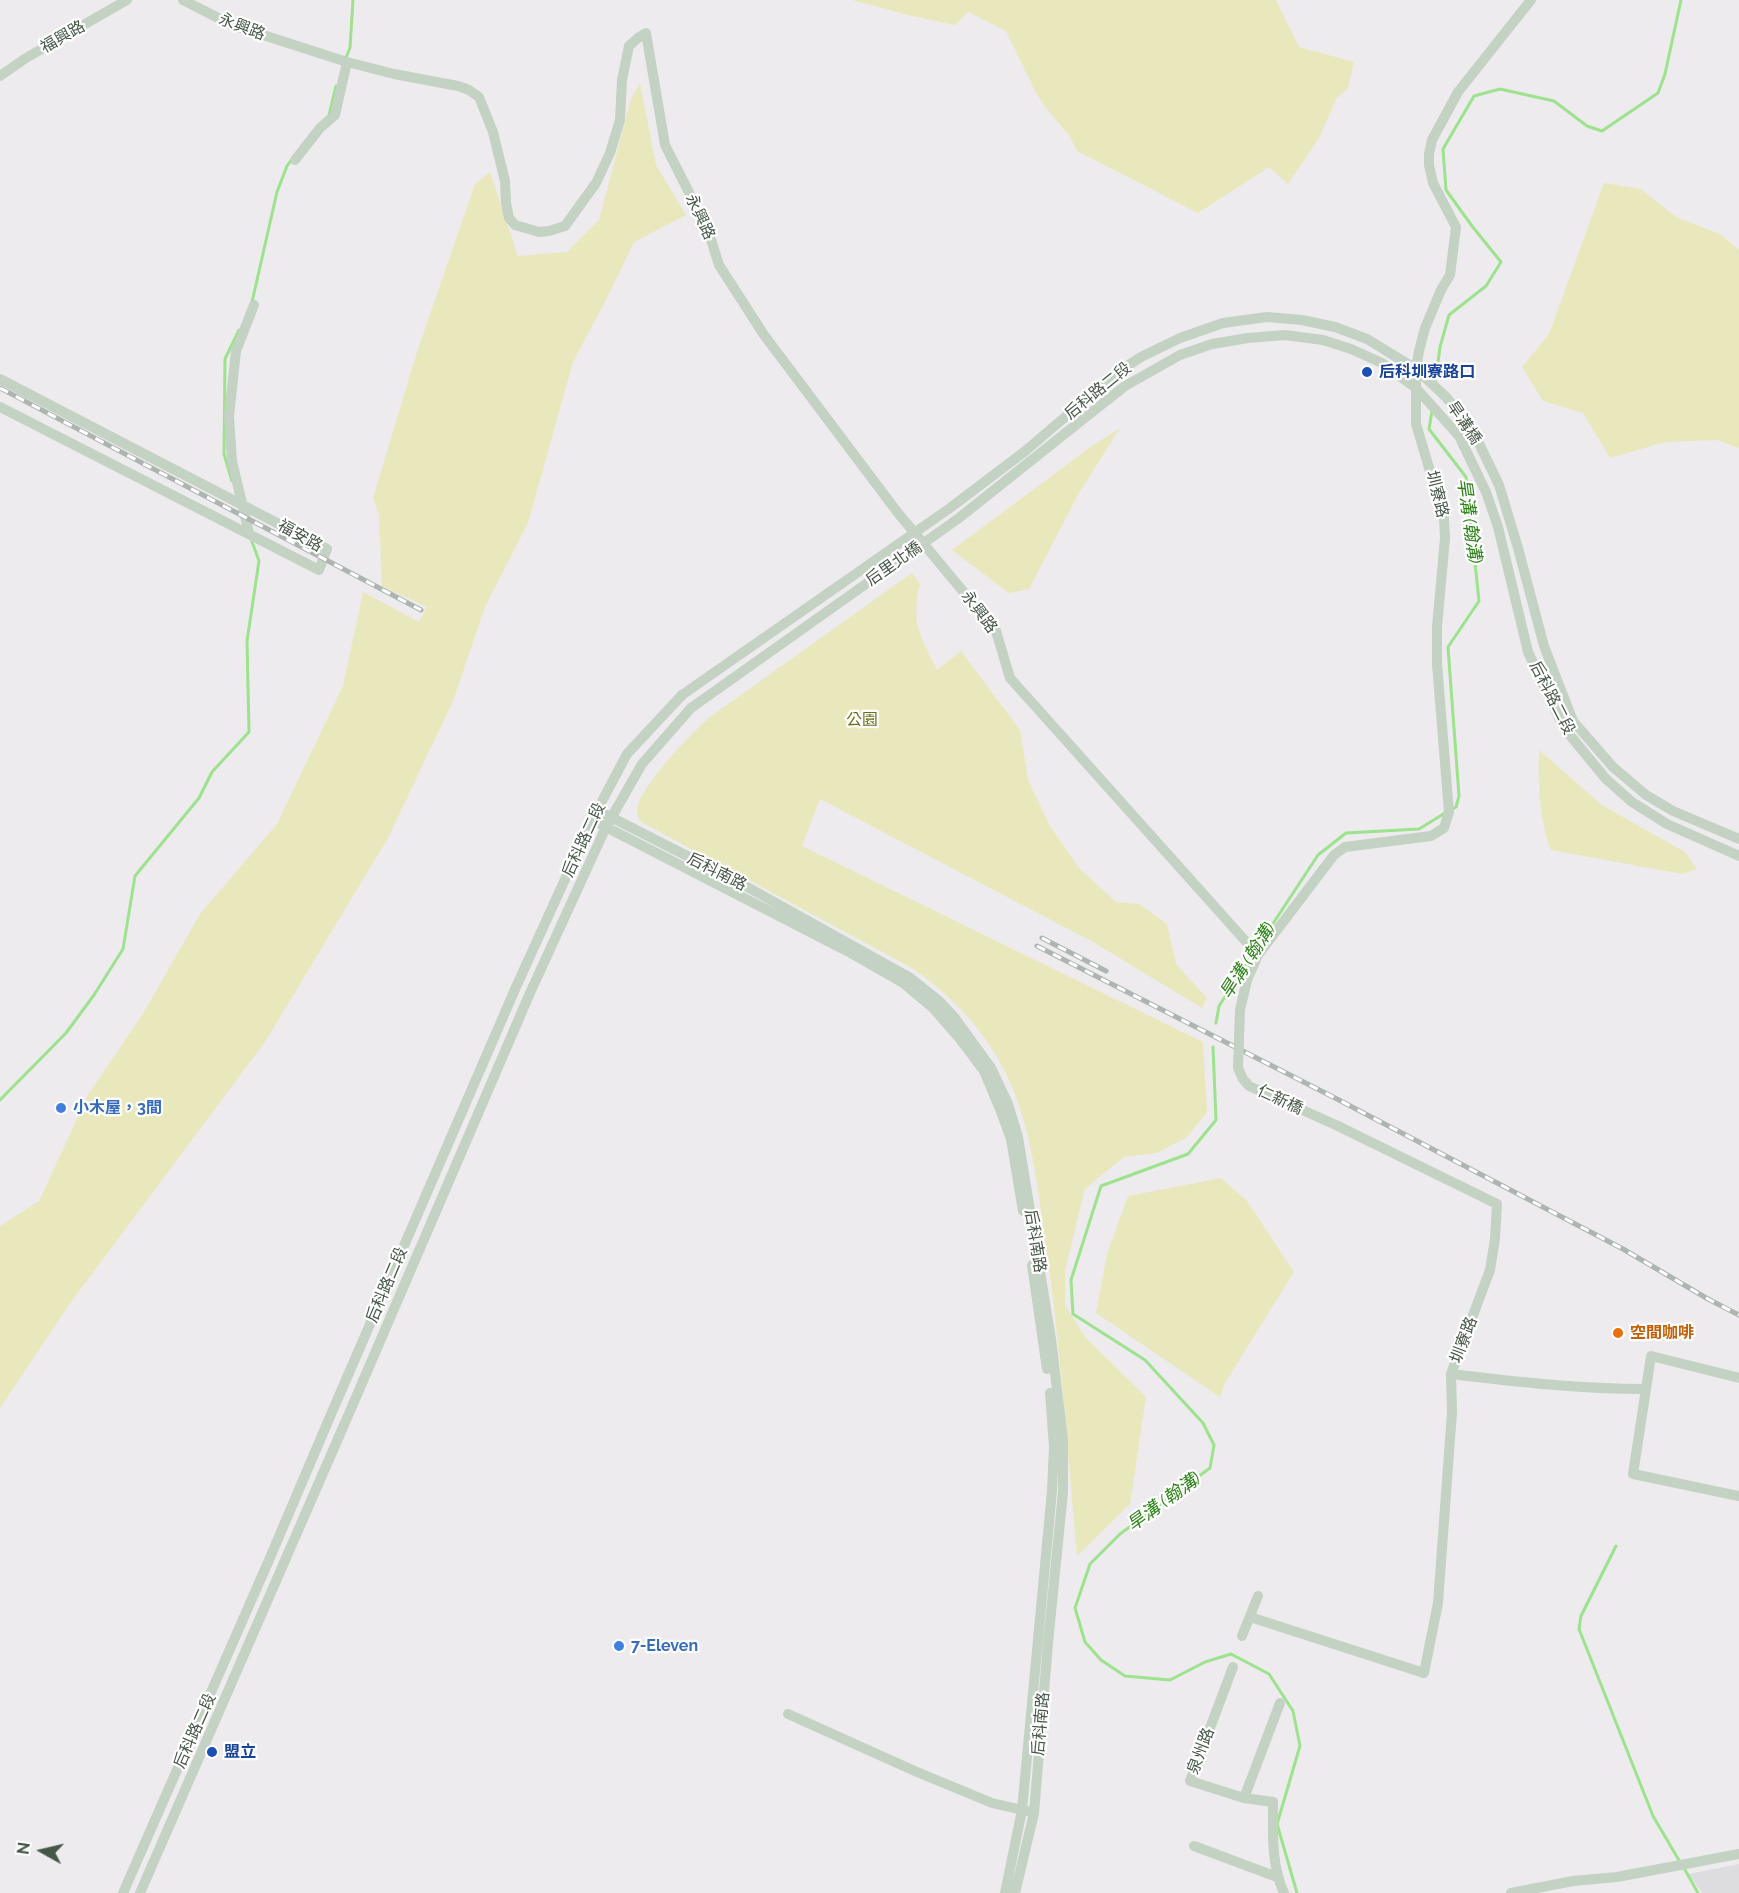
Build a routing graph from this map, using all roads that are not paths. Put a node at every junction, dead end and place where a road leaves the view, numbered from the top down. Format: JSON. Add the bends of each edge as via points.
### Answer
{"nodes":[{"id":1,"x":127,"y":0,"type":"edge"},
{"id":2,"x":183,"y":0,"type":"edge"},
{"id":3,"x":1531,"y":0,"type":"edge"},
{"id":4,"x":347,"y":62,"type":"junction"},
{"id":5,"x":0,"y":76,"type":"edge"},
{"id":6,"x":295,"y":160,"type":"dead end"},
{"id":7,"x":254,"y":305,"type":"dead end"},
{"id":8,"x":1416,"y":369,"type":"junction"},
{"id":9,"x":0,"y":379,"type":"edge"},
{"id":10,"x":1416,"y":388,"type":"junction"},
{"id":11,"x":0,"y":407,"type":"edge"},
{"id":12,"x":1092,"y":412,"type":"joint"},
{"id":13,"x":1024,"y":452,"type":"joint"},
{"id":14,"x":1499,"y":485,"type":"joint"},
{"id":15,"x":1486,"y":492,"type":"joint"},
{"id":16,"x":244,"y":506,"type":"junction"},
{"id":17,"x":249,"y":533,"type":"junction"},
{"id":18,"x":682,"y":695,"type":"joint"},
{"id":19,"x":691,"y":708,"type":"joint"},
{"id":20,"x":594,"y":815,"type":"junction"},
{"id":21,"x":608,"y":822,"type":"junction"},
{"id":22,"x":1739,"y":839,"type":"edge"},
{"id":23,"x":1739,"y":856,"type":"edge"},
{"id":24,"x":737,"y":888,"type":"junction"},
{"id":25,"x":1258,"y":955,"type":"junction"},
{"id":26,"x":1338,"y":1126,"type":"joint"},
{"id":27,"x":454,"y":1131,"type":"junction"},
{"id":28,"x":469,"y":1135,"type":"junction"},
{"id":29,"x":1451,"y":1374,"type":"junction"},
{"id":30,"x":1739,"y":1378,"type":"edge"},
{"id":31,"x":1646,"y":1389,"type":"junction"},
{"id":32,"x":329,"y":1419,"type":"junction"},
{"id":33,"x":344,"y":1425,"type":"junction"},
{"id":34,"x":1739,"y":1496,"type":"edge"},
{"id":35,"x":1258,"y":1596,"type":"dead end"},
{"id":36,"x":1250,"y":1617,"type":"junction"},
{"id":37,"x":1242,"y":1636,"type":"dead end"},
{"id":38,"x":1233,"y":1667,"type":"dead end"},
{"id":39,"x":1280,"y":1703,"type":"dead end"},
{"id":40,"x":788,"y":1714,"type":"dead end"},
{"id":41,"x":170,"y":1788,"type":"junction"},
{"id":42,"x":183,"y":1794,"type":"junction"},
{"id":43,"x":1244,"y":1798,"type":"junction"},
{"id":44,"x":1022,"y":1810,"type":"junction"},
{"id":45,"x":1034,"y":1813,"type":"junction"},
{"id":46,"x":1194,"y":1846,"type":"dead end"},
{"id":47,"x":1739,"y":1854,"type":"edge"},
{"id":48,"x":1277,"y":1877,"type":"junction"},
{"id":49,"x":123,"y":1893,"type":"edge"},
{"id":50,"x":140,"y":1893,"type":"edge"},
{"id":51,"x":1005,"y":1893,"type":"edge"},
{"id":52,"x":1015,"y":1893,"type":"edge"},
{"id":53,"x":1284,"y":1893,"type":"edge"},
{"id":54,"x":1511,"y":1893,"type":"edge"}],
"edges":[{"from":1,"to":5,"type":"street","name":"福興路"},
{"from":2,"to":4,"type":"street","name":"永興路","via":[[232,25]]},
{"from":3,"to":8,"type":"street","name":"圳寮路","via":[[1458,92],[1432,140],[1429,165],[1433,183],[1456,228],[1450,275],[1425,328]]},
{"from":4,"to":6,"type":"street","via":[[335,115]]},
{"from":4,"to":25,"type":"street","name":"永興路","via":[[458,86],[478,97],[499,154],[509,218],[526,230],[549,231],[565,226],[596,183],[620,120],[629,46],[646,33],[664,146],[708,230],[719,265],[764,334],[897,513],[996,630],[1010,678]]},
{"from":7,"to":16,"type":"street","via":[[236,351],[229,416],[232,461]]},
{"from":8,"to":10,"type":"street","name":"圳寮路"},
{"from":8,"to":13,"type":"street","name":"后科路二段","via":[[1367,339],[1335,327],[1267,317],[1223,323],[1141,357]]},
{"from":8,"to":14,"type":"street","name":"旱溝橋","via":[[1472,429]]},
{"from":9,"to":16,"type":"street","name":"福安路"},
{"from":10,"to":12,"type":"street","name":"后科路二段","via":[[1382,363],[1351,349],[1285,335],[1212,344],[1180,355],[1125,386]]},
{"from":10,"to":15,"type":"street","name":"旱溝橋","via":[[1459,436]]},
{"from":10,"to":25,"type":"street","name":"圳寮路","via":[[1416,424],[1444,518],[1437,664],[1449,812],[1444,828],[1431,836],[1345,847],[1334,855]]},
{"from":11,"to":17,"type":"street","name":"福安路"},
{"from":12,"to":19,"type":"street","name":"后里北橋","bridge":true,"via":[[959,518]]},
{"from":13,"to":18,"type":"street","name":"后里北橋","bridge":true},
{"from":14,"to":22,"type":"street","name":"后科路二段","via":[[1544,646],[1573,721],[1613,767],[1646,795]]},
{"from":15,"to":23,"type":"street","name":"后科路二段","via":[[1528,652],[1564,728],[1606,779],[1632,802],[1667,824]]},
{"from":16,"to":17,"type":"street"},
{"from":16,"to":17,"type":"street","name":"福安路","via":[[327,549],[319,570]]},
{"from":18,"to":20,"type":"street","name":"后科路二段","via":[[627,754]]},
{"from":19,"to":21,"type":"street","name":"后科路二段","via":[[642,764]]},
{"from":20,"to":21,"type":"street","name":"后科南路"},
{"from":20,"to":27,"type":"street","name":"后科路二段"},
{"from":21,"to":24,"type":"street","name":"后科南路"},
{"from":21,"to":28,"type":"street","name":"后科路二段"},
{"from":24,"to":44,"type":"street","name":"后科南路","via":[[903,983],[933,1008],[984,1071],[1011,1139],[1051,1395],[1054,1447]]},
{"from":24,"to":45,"type":"street","name":"后科南路","via":[[909,977],[954,1017],[991,1068],[1008,1104],[1018,1137],[1035,1237],[1063,1440],[1064,1492]]},
{"from":25,"to":26,"type":"street","name":"仁新橋","bridge":true,"via":[[1240,1010],[1238,1068],[1243,1079],[1249,1086]]},
{"from":26,"to":29,"type":"street","name":"圳寮路","via":[[1497,1204],[1490,1270]]},
{"from":27,"to":28,"type":"street"},
{"from":27,"to":32,"type":"street","name":"后科路二段"},
{"from":28,"to":33,"type":"street","name":"后科路二段"},
{"from":29,"to":31,"type":"street","name":"圳寮路"},
{"from":29,"to":36,"type":"street","via":[[1452,1412],[1438,1604],[1424,1672]]},
{"from":30,"to":31,"type":"street","via":[[1651,1356]]},
{"from":31,"to":34,"type":"street","via":[[1633,1474]]},
{"from":32,"to":33,"type":"street"},
{"from":32,"to":41,"type":"street","name":"后科路二段"},
{"from":33,"to":42,"type":"street","name":"后科路二段"},
{"from":35,"to":36,"type":"street"},
{"from":36,"to":37,"type":"street"},
{"from":38,"to":43,"type":"street","name":"泉州路","via":[[1190,1781]]},
{"from":39,"to":43,"type":"street"},
{"from":40,"to":44,"type":"street","via":[[992,1803]]},
{"from":41,"to":42,"type":"street"},
{"from":41,"to":49,"type":"street","name":"后科路二段"},
{"from":42,"to":50,"type":"street","name":"后科路二段"},
{"from":43,"to":48,"type":"street","name":"泉州路","via":[[1273,1802]]},
{"from":44,"to":45,"type":"street"},
{"from":44,"to":51,"type":"street","name":"后科南路"},
{"from":45,"to":52,"type":"street","name":"后科南路"},
{"from":46,"to":48,"type":"street"},
{"from":47,"to":54,"type":"street"},
{"from":48,"to":53,"type":"street","name":"泉州路"}]}
